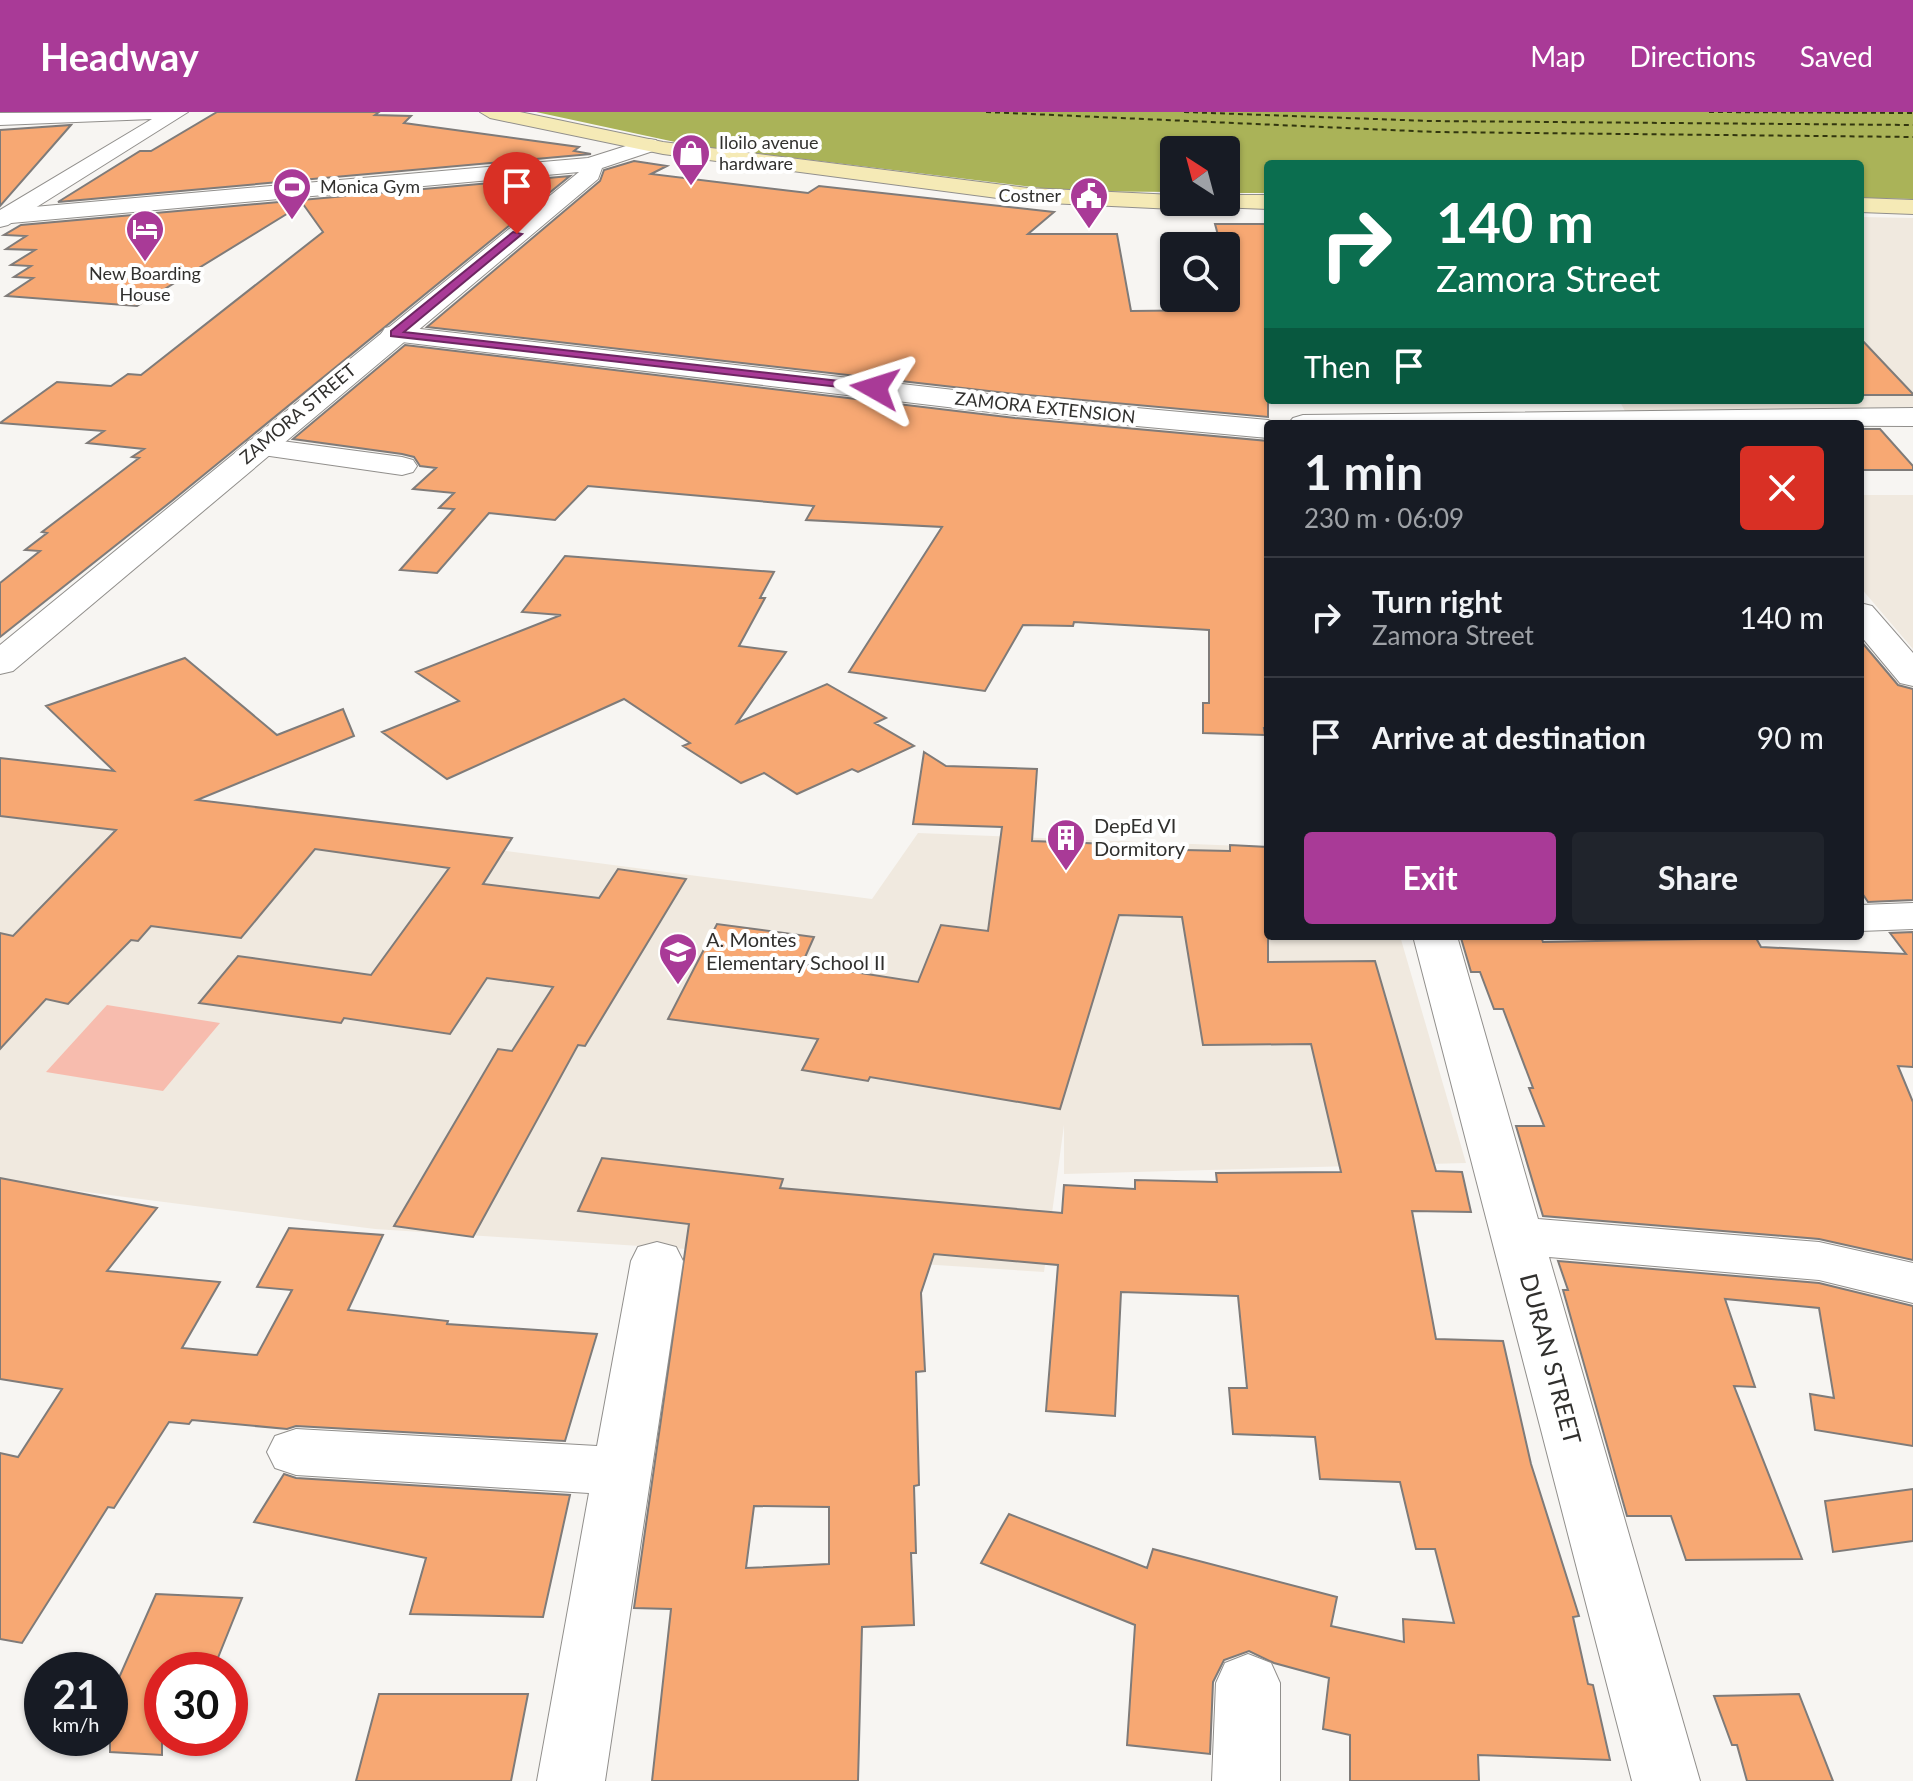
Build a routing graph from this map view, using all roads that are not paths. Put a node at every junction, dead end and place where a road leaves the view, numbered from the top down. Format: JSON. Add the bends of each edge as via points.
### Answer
{"nodes":[{"id":1,"x":178,"y":112,"type":"edge"},
{"id":2,"x":490,"y":112,"type":"edge"},
{"id":3,"x":0,"y":119,"type":"edge"},
{"id":4,"x":648,"y":145,"type":"junction"},
{"id":5,"x":591,"y":164,"type":"junction"},
{"id":6,"x":1160,"y":201,"type":"edge"},
{"id":7,"x":1240,"y":202,"type":"edge"},
{"id":8,"x":1264,"y":202,"type":"edge"},
{"id":9,"x":1864,"y":205,"type":"edge"},
{"id":10,"x":1913,"y":207,"type":"edge"},
{"id":11,"x":2,"y":218,"type":"edge"},
{"id":12,"x":394,"y":334,"type":"junction"},
{"id":13,"x":1913,"y":417,"type":"edge"},
{"id":14,"x":1652,"y":420,"type":"edge"},
{"id":15,"x":1264,"y":429,"type":"edge"},
{"id":16,"x":259,"y":447,"type":"junction"},
{"id":17,"x":402,"y":466,"type":"dead end"},
{"id":18,"x":1864,"y":618,"type":"edge"},
{"id":19,"x":0,"y":663,"type":"edge"},
{"id":20,"x":1913,"y":675,"type":"edge"},
{"id":21,"x":1436,"y":940,"type":"edge"},
{"id":22,"x":1517,"y":1236,"type":"junction"},
{"id":23,"x":657,"y":1261,"type":"dead end"},
{"id":24,"x":1913,"y":1283,"type":"edge"},
{"id":25,"x":296,"y":1452,"type":"dead end"},
{"id":26,"x":621,"y":1471,"type":"junction"},
{"id":27,"x":1248,"y":1683,"type":"dead end"},
{"id":28,"x":571,"y":1781,"type":"edge"},
{"id":29,"x":1246,"y":1781,"type":"edge"},
{"id":30,"x":1666,"y":1781,"type":"edge"}],
"edges":[{"from":1,"to":3,"type":"street"},
{"from":1,"to":11,"type":"street"},
{"from":2,"to":4,"type":"main road"},
{"from":4,"to":5,"type":"street"},
{"from":4,"to":6,"type":"main road","via":[[1028,195]]},
{"from":5,"to":11,"type":"street","via":[[278,200]]},
{"from":5,"to":12,"type":"street","name":"ZAMORA STREET","via":[[590,174]]},
{"from":7,"to":8,"type":"main road"},
{"from":9,"to":10,"type":"main road"},
{"from":12,"to":15,"type":"street","name":"ZAMORA EXTENSION","via":[[1015,406]]},
{"from":12,"to":16,"type":"street","name":"ZAMORA STREET"},
{"from":13,"to":14,"type":"street"},
{"from":16,"to":17,"type":"street"},
{"from":16,"to":19,"type":"street","name":"ZAMORA STREET"},
{"from":18,"to":20,"type":"street"},
{"from":21,"to":22,"type":"street","name":"DURAN STREET"},
{"from":22,"to":24,"type":"street","via":[[1819,1261]]},
{"from":22,"to":30,"type":"street","name":"DURAN STREET"},
{"from":23,"to":26,"type":"street"},
{"from":25,"to":26,"type":"street"},
{"from":26,"to":28,"type":"street"},
{"from":27,"to":29,"type":"street"}]}
